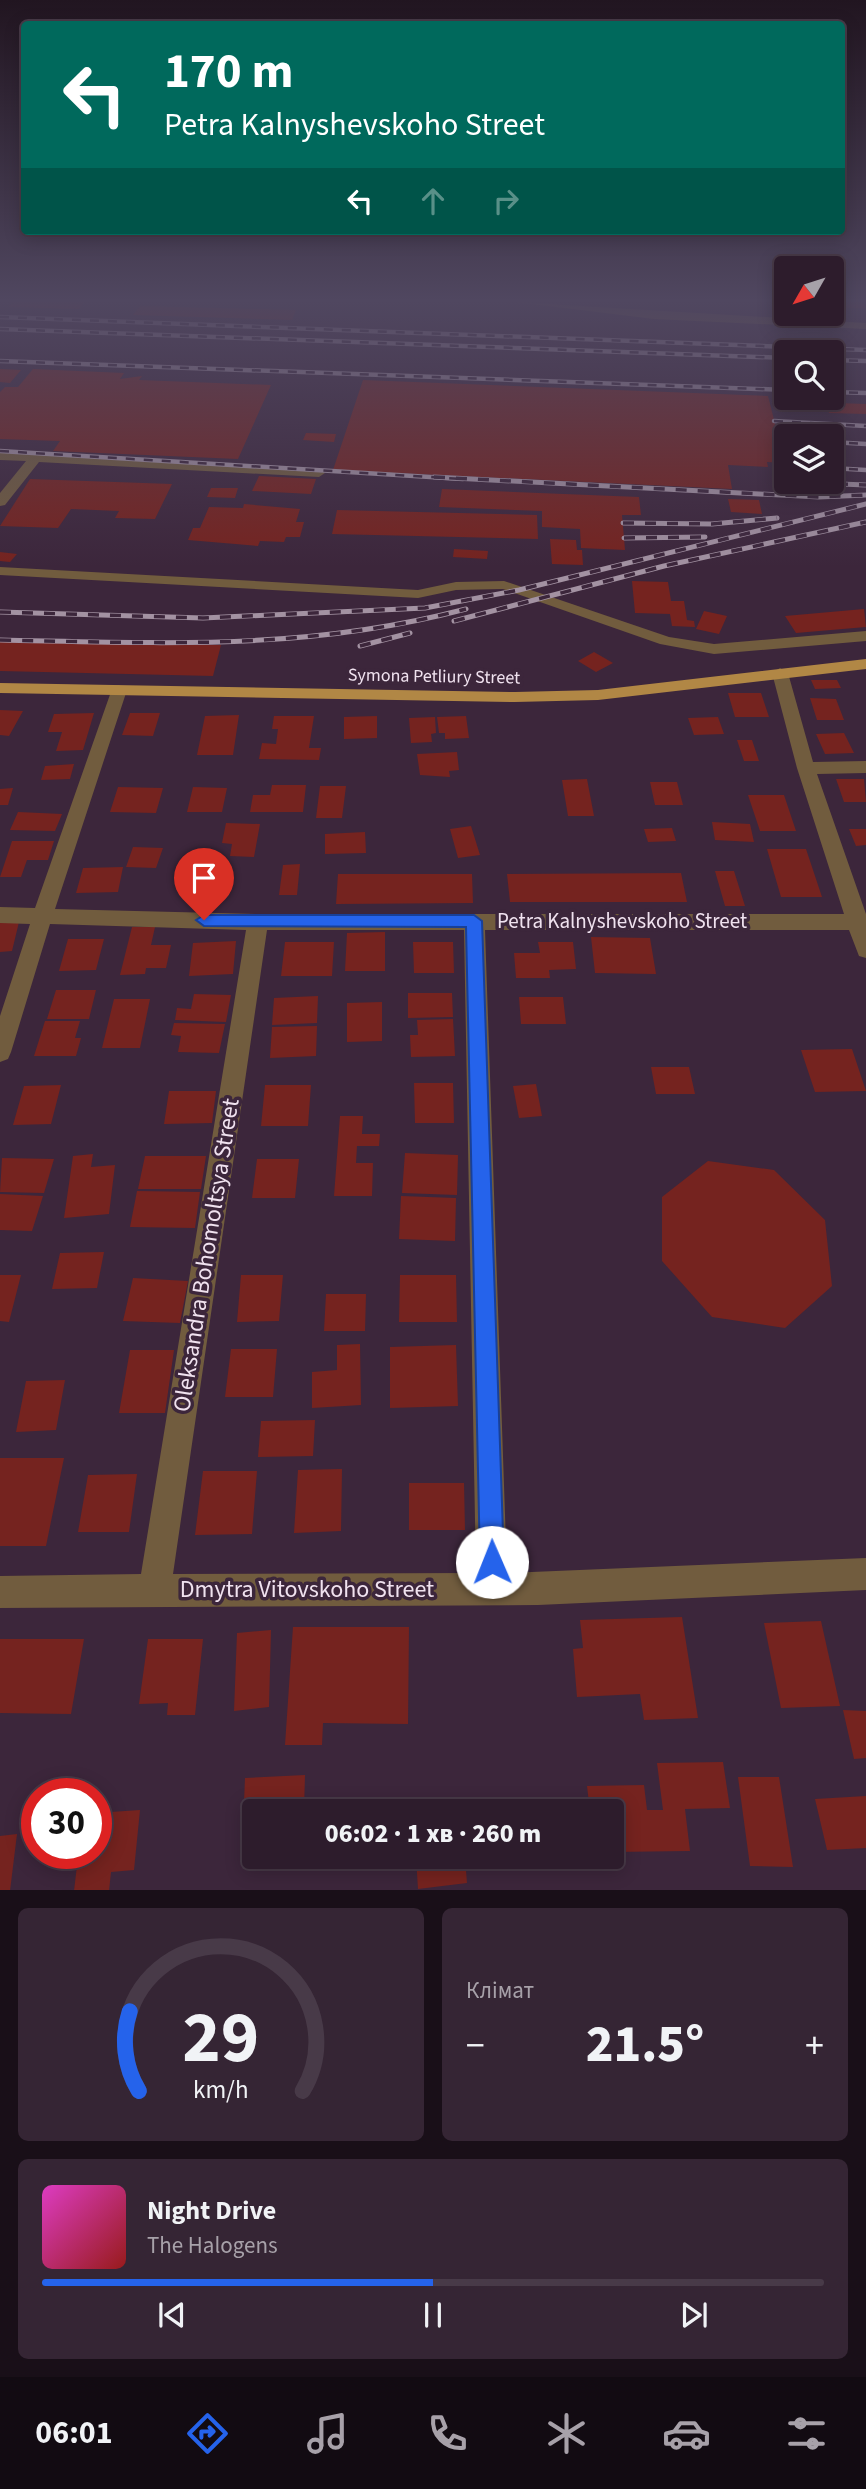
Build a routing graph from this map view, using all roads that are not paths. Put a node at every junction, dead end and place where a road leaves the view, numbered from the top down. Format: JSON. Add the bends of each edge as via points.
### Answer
{"nodes":[{"id":1,"x":0,"y":456,"type":"edge"},
{"id":2,"x":35,"y":458,"type":"junction"},
{"id":3,"x":319,"y":473,"type":"dead end"},
{"id":4,"x":0,"y":502,"type":"edge"},
{"id":5,"x":0,"y":571,"type":"edge"},
{"id":6,"x":866,"y":636,"type":"edge"},
{"id":7,"x":866,"y":664,"type":"edge"},
{"id":8,"x":780,"y":673,"type":"junction"},
{"id":9,"x":0,"y":688,"type":"edge"},
{"id":10,"x":119,"y":690,"type":"junction"},
{"id":11,"x":866,"y":767,"type":"edge"},
{"id":12,"x":806,"y":768,"type":"junction"},
{"id":13,"x":0,"y":915,"type":"edge"},
{"id":14,"x":42,"y":917,"type":"junction"},
{"id":15,"x":474,"y":921,"type":"junction"},
{"id":16,"x":258,"y":922,"type":"junction"},
{"id":17,"x":861,"y":922,"type":"edge"},
{"id":18,"x":866,"y":950,"type":"edge"},
{"id":19,"x":0,"y":1052,"type":"edge"},
{"id":20,"x":866,"y":1574,"type":"edge"},
{"id":21,"x":155,"y":1589,"type":"junction"},
{"id":22,"x":492,"y":1589,"type":"junction"},
{"id":23,"x":0,"y":1592,"type":"edge"}],
"edges":[{"from":1,"to":2,"type":"street"},
{"from":2,"to":3,"type":"street"},
{"from":2,"to":4,"type":"street"},
{"from":5,"to":6,"type":"street","via":[[418,594],[456,586],[505,585],[666,640],[714,649]]},
{"from":7,"to":8,"type":"main road","name":"Symona Petliury Street"},
{"from":8,"to":10,"type":"main road","name":"Symona Petliury Street","via":[[584,695]]},
{"from":8,"to":12,"type":"street"},
{"from":9,"to":10,"type":"main road","name":"Symona Petliury Street"},
{"from":10,"to":14,"type":"street"},
{"from":11,"to":12,"type":"street"},
{"from":12,"to":17,"type":"street"},
{"from":13,"to":14,"type":"street","name":"Petra Kalnyshevskoho Street"},
{"from":14,"to":16,"type":"street","name":"Petra Kalnyshevskoho Street"},
{"from":14,"to":19,"type":"street"},
{"from":15,"to":16,"type":"street","name":"Petra Kalnyshevskoho Street"},
{"from":15,"to":17,"type":"street","name":"Petra Kalnyshevskoho Street"},
{"from":15,"to":22,"type":"street"},
{"from":16,"to":21,"type":"street","name":"Oleksandra Bohomoltsya Street"},
{"from":17,"to":18,"type":"street"},
{"from":20,"to":22,"type":"street","name":"Dmytra Vitovskoho Street"},
{"from":21,"to":22,"type":"street","name":"Dmytra Vitovskoho Street"},
{"from":21,"to":23,"type":"street","name":"Dmytra Vitovskoho Street"}]}
